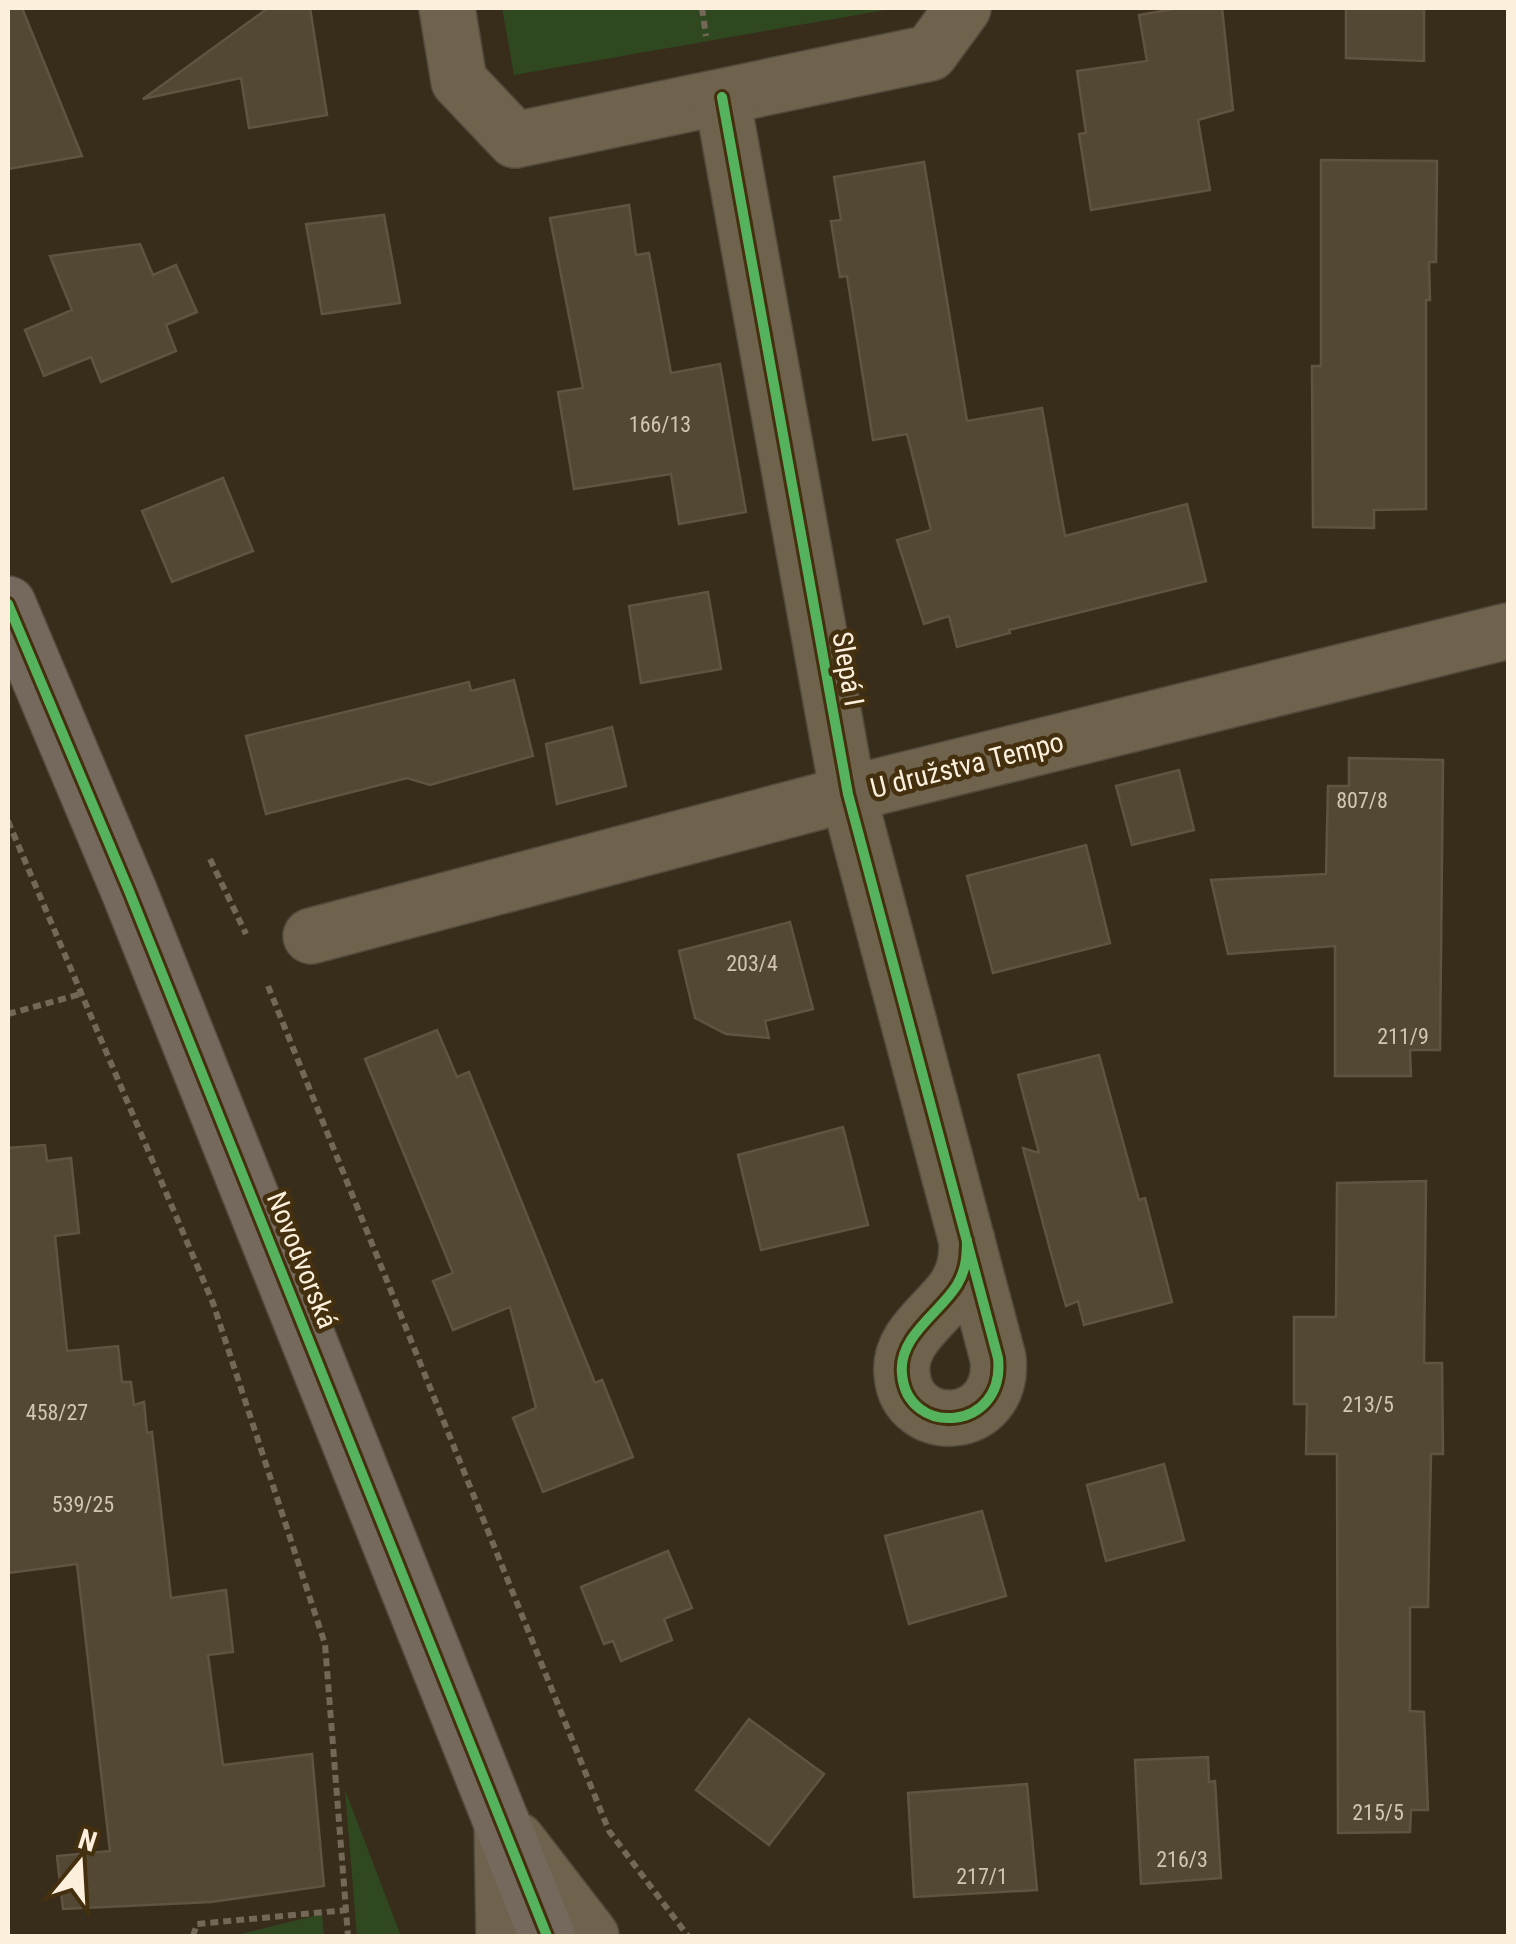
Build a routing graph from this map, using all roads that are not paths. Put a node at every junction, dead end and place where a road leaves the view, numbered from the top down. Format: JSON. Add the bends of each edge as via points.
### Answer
{"nodes":[{"id":1,"x":447,"y":8,"type":"edge"},
{"id":2,"x":963,"y":8,"type":"edge"},
{"id":3,"x":722,"y":97,"type":"junction"},
{"id":4,"x":8,"y":604,"type":"edge"},
{"id":5,"x":1508,"y":631,"type":"edge"},
{"id":6,"x":848,"y":794,"type":"junction"},
{"id":7,"x":311,"y":936,"type":"dead end"},
{"id":8,"x":967,"y":1240,"type":"dead end"},
{"id":9,"x":502,"y":1820,"type":"junction"},
{"id":10,"x":504,"y":1936,"type":"edge"},
{"id":11,"x":547,"y":1936,"type":"edge"},
{"id":12,"x":591,"y":1936,"type":"edge"}],
"edges":[{"from":1,"to":3,"type":"street","via":[[459,81],[516,140]]},
{"from":2,"to":3,"type":"street","via":[[930,52]]},
{"from":3,"to":6,"type":"street","name":"Slepá I"},
{"from":4,"to":9,"type":"main road","name":"Novodvorská"},
{"from":5,"to":6,"type":"street","name":"U družstva Tempo"},
{"from":6,"to":7,"type":"street","name":"U družstva Tempo"},
{"from":6,"to":8,"type":"street","name":"Slepá I"},
{"from":9,"to":10,"type":"street"},
{"from":9,"to":11,"type":"main road","name":"Novodvorská"},
{"from":9,"to":12,"type":"street"}]}
